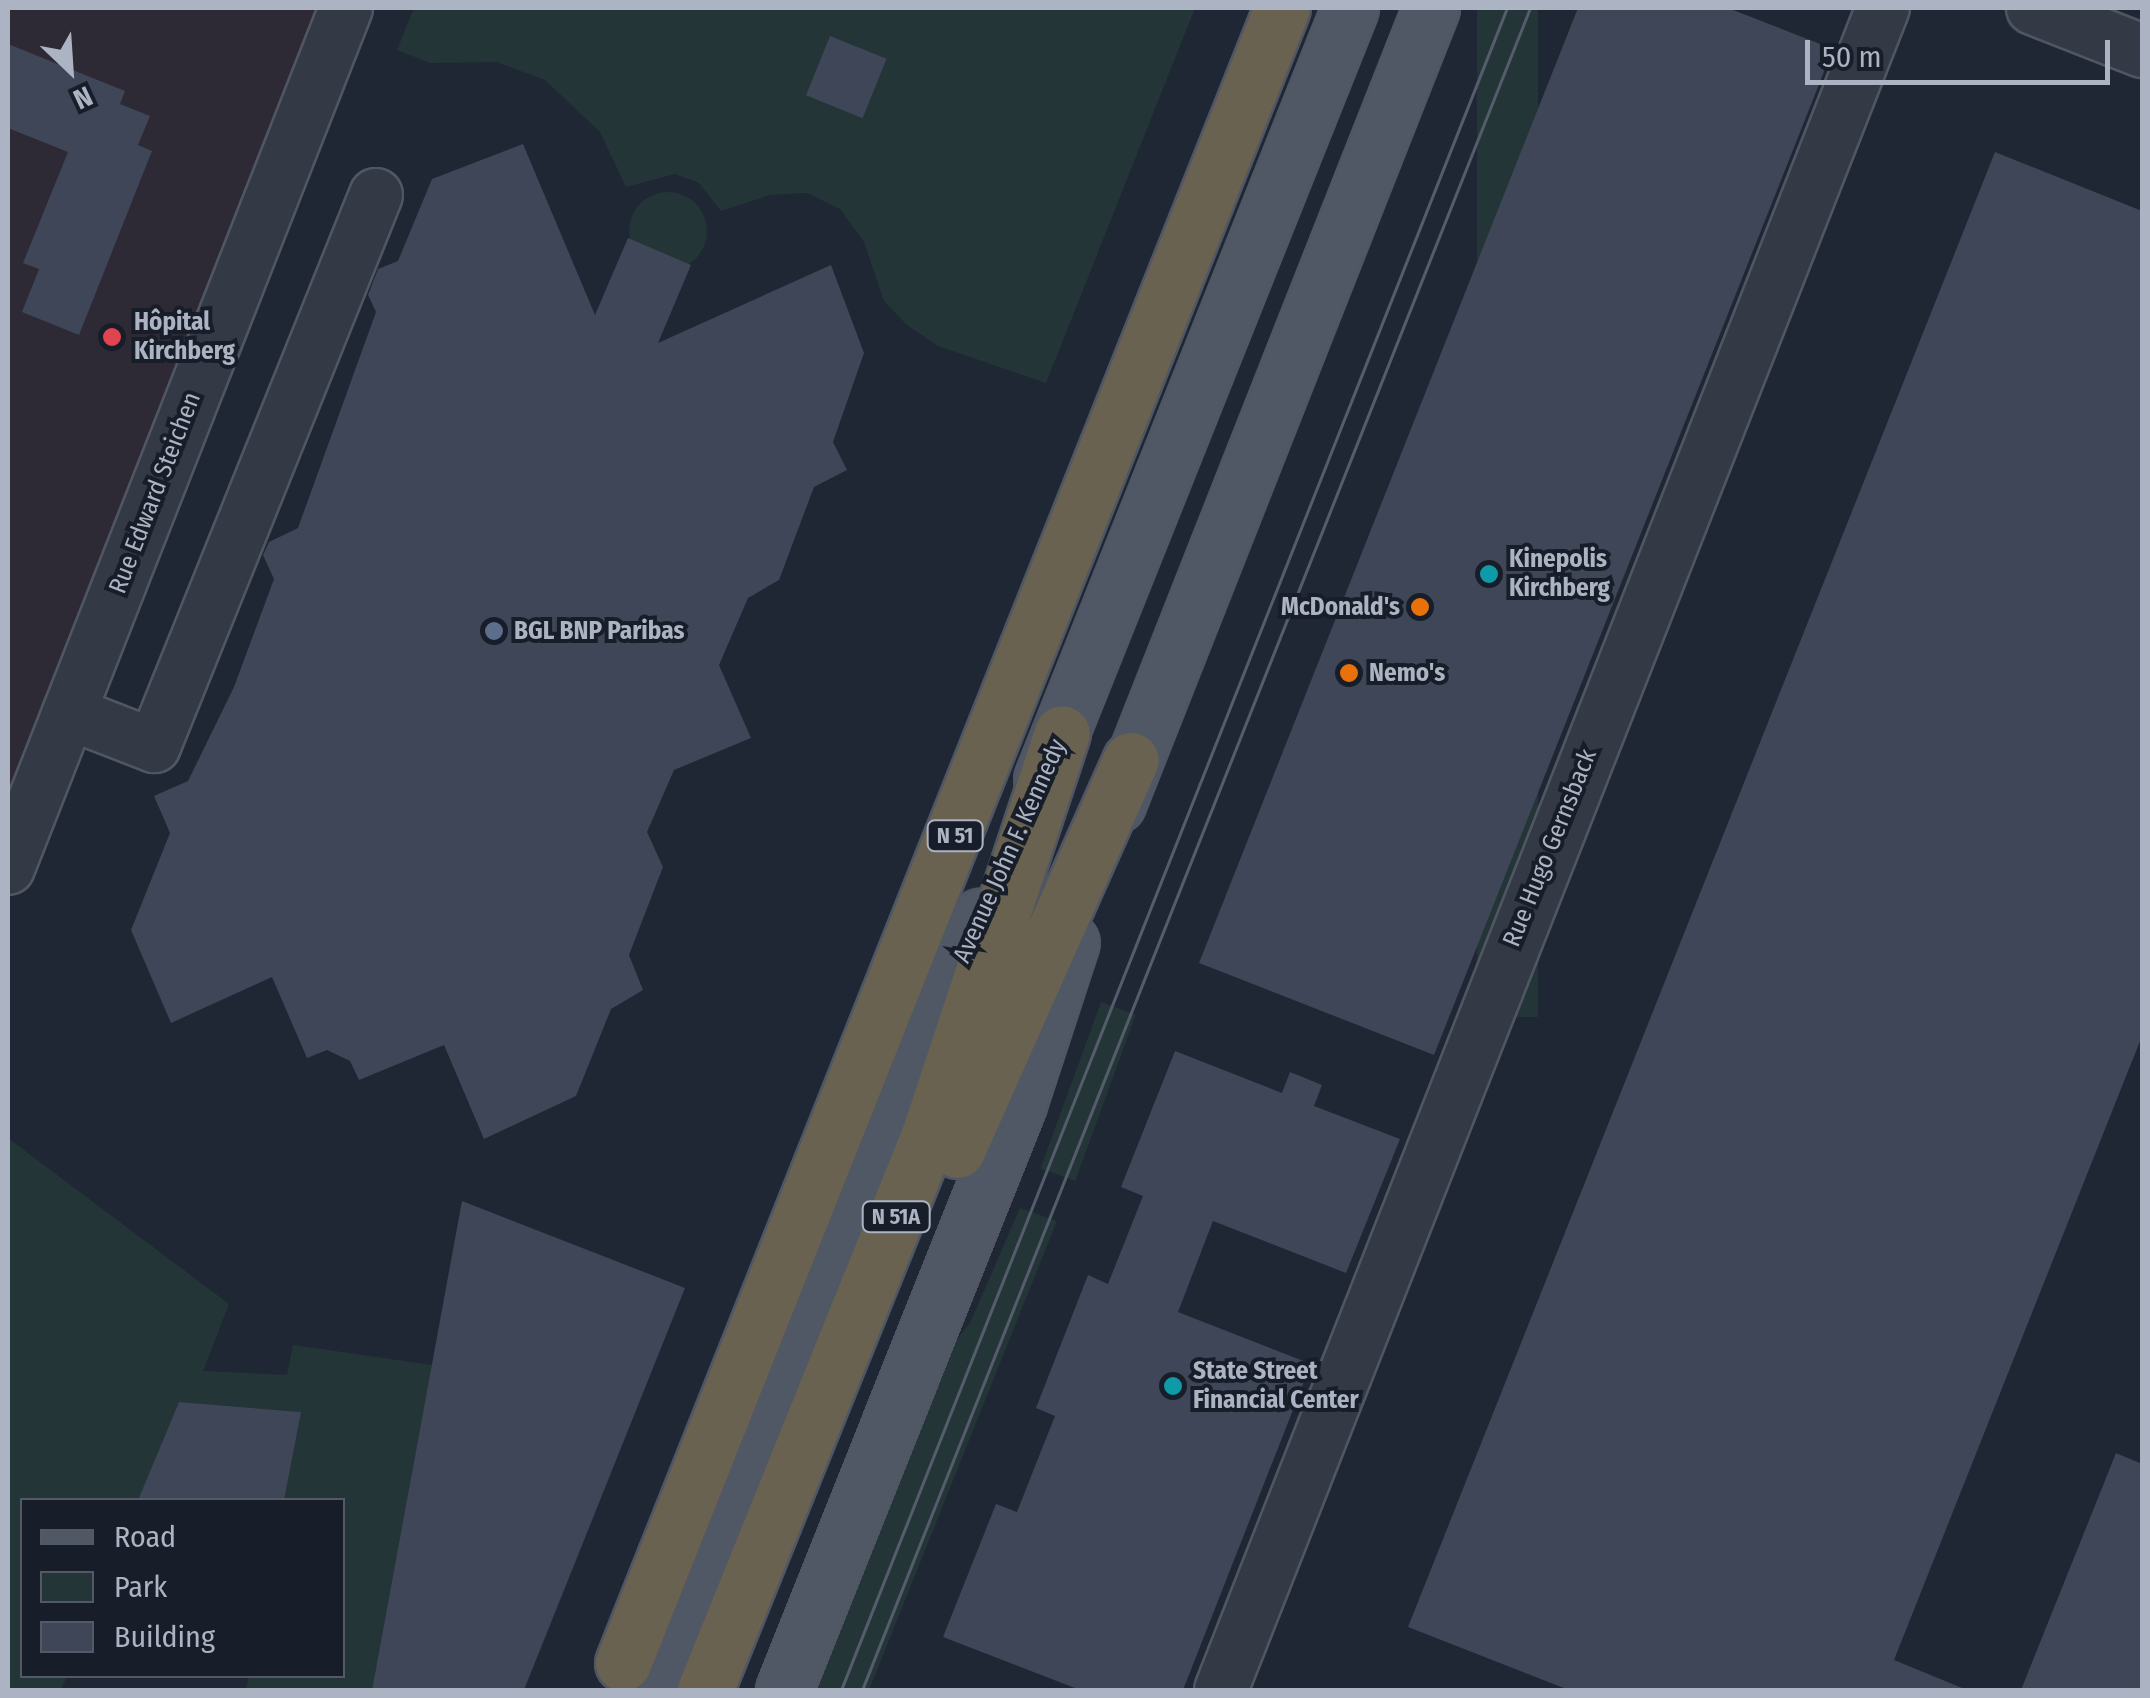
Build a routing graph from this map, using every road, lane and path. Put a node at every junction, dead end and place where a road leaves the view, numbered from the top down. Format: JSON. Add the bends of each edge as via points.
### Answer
{"nodes":[{"id":1,"x":346,"y":8,"type":"edge"},
{"id":2,"x":1282,"y":8,"type":"edge"},
{"id":3,"x":1350,"y":8,"type":"edge"},
{"id":4,"x":1431,"y":8,"type":"edge"},
{"id":5,"x":1883,"y":8,"type":"edge"},
{"id":6,"x":2033,"y":8,"type":"edge"},
{"id":7,"x":2142,"y":51,"type":"edge"},
{"id":8,"x":376,"y":195,"type":"dead end"},
{"id":9,"x":68,"y":712,"type":"junction"},
{"id":10,"x":1062,"y":734,"type":"junction"},
{"id":11,"x":1132,"y":760,"type":"junction"},
{"id":12,"x":8,"y":868,"type":"edge"},
{"id":13,"x":643,"y":1677,"type":"edge"},
{"id":14,"x":705,"y":1690,"type":"edge"},
{"id":15,"x":739,"y":1690,"type":"edge"},
{"id":16,"x":784,"y":1690,"type":"edge"},
{"id":17,"x":1221,"y":1690,"type":"edge"}],
"edges":[{"from":1,"to":9,"type":"street","name":"Rue Edward Steichen"},
{"from":2,"to":13,"type":"highway","number":"N 51"},
{"from":3,"to":10,"type":"main road","name":"Avenue John F. Kennedy","number":"N 51"},
{"from":4,"to":11,"type":"main road"},
{"from":5,"to":17,"type":"street","name":"Rue Hugo Gernsback"},
{"from":6,"to":7,"type":"street"},
{"from":8,"to":9,"type":"street","via":[[154,746]]},
{"from":9,"to":12,"type":"street","name":"Rue Edward Steichen"},
{"from":10,"to":13,"type":"main road","name":"Avenue John F. Kennedy","number":"N 51"},
{"from":10,"to":14,"type":"highway","number":"N 51A","via":[[929,1135]]},
{"from":11,"to":15,"type":"highway","number":"N 51A","via":[[958,1147]]},
{"from":11,"to":16,"type":"main road","via":[[1018,1104]]}]}
